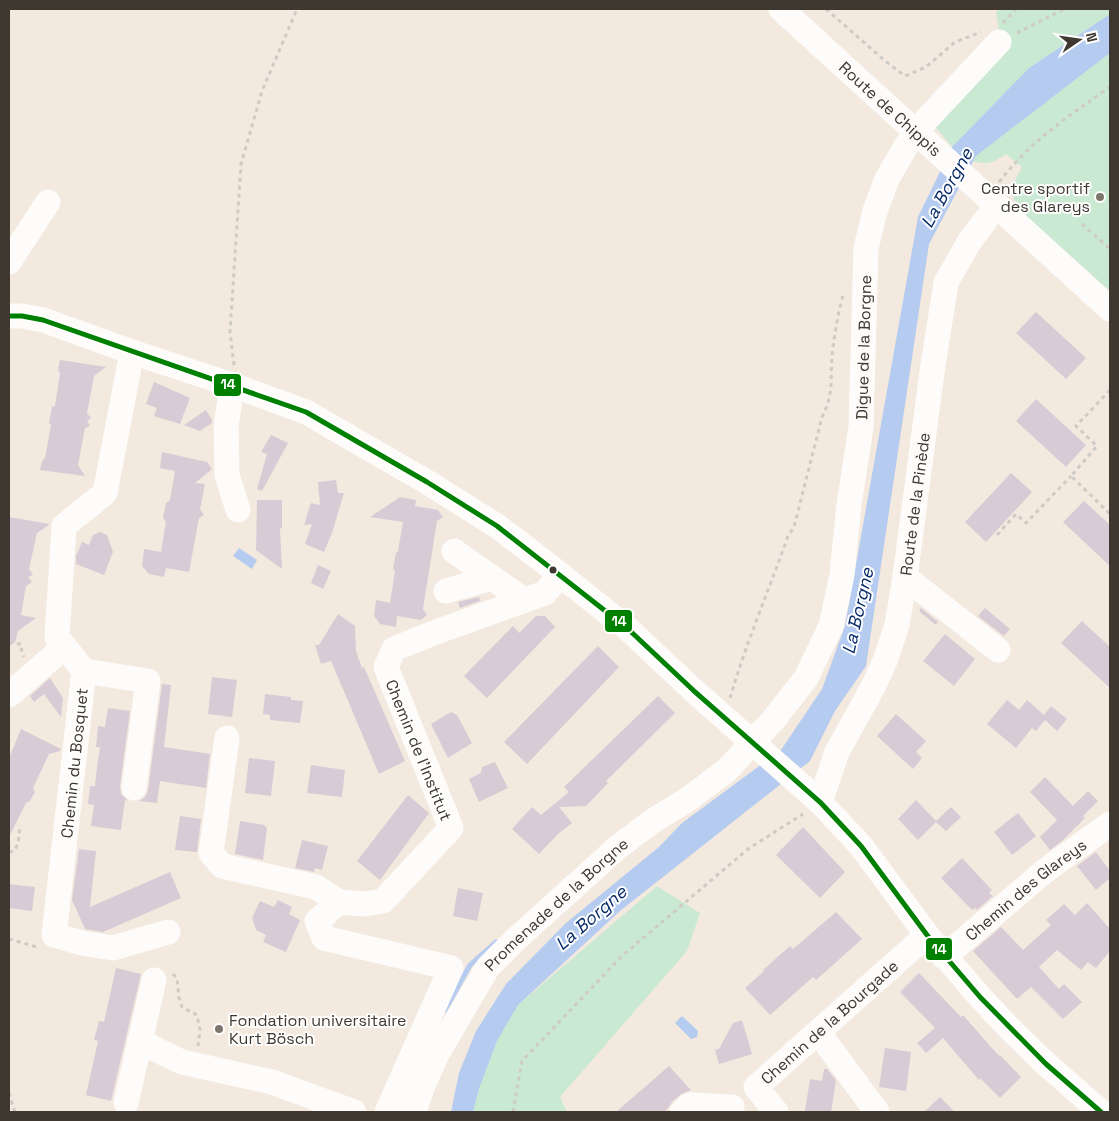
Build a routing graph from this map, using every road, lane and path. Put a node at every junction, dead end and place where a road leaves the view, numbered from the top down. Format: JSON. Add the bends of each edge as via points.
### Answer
{"nodes":[{"id":1,"x":297,"y":9,"type":"edge"},
{"id":2,"x":781,"y":9,"type":"edge"},
{"id":3,"x":826,"y":9,"type":"edge"},
{"id":4,"x":1064,"y":9,"type":"edge"},
{"id":5,"x":999,"y":42,"type":"junction"},
{"id":6,"x":1110,"y":87,"type":"edge"},
{"id":7,"x":986,"y":195,"type":"junction"},
{"id":8,"x":48,"y":202,"type":"dead end"},
{"id":9,"x":1082,"y":224,"type":"dead end"},
{"id":10,"x":1110,"y":249,"type":"edge"},
{"id":11,"x":9,"y":262,"type":"edge"},
{"id":12,"x":844,"y":292,"type":"dead end"},
{"id":13,"x":1110,"y":309,"type":"edge"},
{"id":14,"x":9,"y":316,"type":"edge"},
{"id":15,"x":132,"y":352,"type":"junction"},
{"id":16,"x":232,"y":385,"type":"junction"},
{"id":17,"x":1110,"y":390,"type":"edge"},
{"id":18,"x":1070,"y":476,"type":"junction"},
{"id":19,"x":238,"y":510,"type":"dead end"},
{"id":20,"x":1110,"y":514,"type":"edge"},
{"id":21,"x":996,"y":535,"type":"dead end"},
{"id":22,"x":454,"y":551,"type":"dead end"},
{"id":23,"x":560,"y":574,"type":"junction"},
{"id":24,"x":905,"y":576,"type":"junction"},
{"id":25,"x":492,"y":578,"type":"junction"},
{"id":26,"x":446,"y":591,"type":"dead end"},
{"id":27,"x":524,"y":600,"type":"junction"},
{"id":28,"x":64,"y":647,"type":"junction"},
{"id":29,"x":998,"y":650,"type":"dead end"},
{"id":30,"x":84,"y":671,"type":"junction"},
{"id":31,"x":9,"y":695,"type":"edge"},
{"id":32,"x":724,"y":717,"type":"junction"},
{"id":33,"x":227,"y":738,"type":"dead end"},
{"id":34,"x":755,"y":744,"type":"junction"},
{"id":35,"x":134,"y":788,"type":"dead end"},
{"id":36,"x":820,"y":802,"type":"junction"},
{"id":37,"x":1110,"y":824,"type":"edge"},
{"id":38,"x":20,"y":825,"type":"dead end"},
{"id":39,"x":9,"y":852,"type":"edge"},
{"id":40,"x":339,"y":902,"type":"junction"},
{"id":41,"x":168,"y":932,"type":"dead end"},
{"id":42,"x":926,"y":935,"type":"junction"},
{"id":43,"x":944,"y":957,"type":"junction"},
{"id":44,"x":162,"y":976,"type":"joint"},
{"id":45,"x":818,"y":1032,"type":"junction"},
{"id":46,"x":140,"y":1040,"type":"junction"},
{"id":47,"x":200,"y":1066,"type":"junction"},
{"id":48,"x":756,"y":1087,"type":"junction"},
{"id":49,"x":9,"y":1093,"type":"edge"},
{"id":50,"x":126,"y":1103,"type":"dead end"},
{"id":51,"x":731,"y":1110,"type":"edge"},
{"id":52,"x":15,"y":1112,"type":"edge"},
{"id":53,"x":354,"y":1112,"type":"edge"},
{"id":54,"x":387,"y":1112,"type":"edge"},
{"id":55,"x":414,"y":1112,"type":"edge"},
{"id":56,"x":513,"y":1112,"type":"edge"},
{"id":57,"x":682,"y":1112,"type":"edge"},
{"id":58,"x":776,"y":1112,"type":"edge"},
{"id":59,"x":878,"y":1112,"type":"edge"},
{"id":60,"x":1101,"y":1112,"type":"edge"}],
"edges":[{"from":1,"to":16,"type":"path","via":[[262,91],[241,164],[230,332],[235,369]]},
{"from":2,"to":7,"type":"street","name":"Route de Chippis"},
{"from":3,"to":5,"type":"path","via":[[905,76],[926,67],[956,42],[974,34],[986,30]]},
{"from":4,"to":5,"type":"path"},
{"from":5,"to":34,"type":"street","name":"Digue de la Borgne","via":[[906,146],[887,179],[875,210],[866,248],[861,427],[842,575],[831,626],[806,678]]},
{"from":6,"to":7,"type":"path","via":[[1035,142]]},
{"from":7,"to":13,"type":"street","name":"Route de Chippis"},
{"from":7,"to":24,"type":"street","name":"Route de la Pinède","via":[[969,242],[946,283]]},
{"from":8,"to":11,"type":"street"},
{"from":9,"to":10,"type":"path"},
{"from":12,"to":32,"type":"path","via":[[832,356],[829,405],[822,418],[794,527],[745,647]]},
{"from":14,"to":15,"type":"street","via":[[43,320]]},
{"from":15,"to":16,"type":"street"},
{"from":15,"to":28,"type":"street","name":"Chemin du Bosquet","via":[[106,493],[64,526],[57,637]]},
{"from":16,"to":19,"type":"street","via":[[226,426],[226,475]]},
{"from":16,"to":23,"type":"street","via":[[306,412],[497,526]]},
{"from":17,"to":18,"type":"path","via":[[1076,426],[1098,446]]},
{"from":18,"to":20,"type":"path"},
{"from":18,"to":21,"type":"path","via":[[1026,523],[1016,514]]},
{"from":22,"to":25,"type":"street"},
{"from":23,"to":27,"type":"street","name":"Chemin de l'Institut","via":[[545,593]]},
{"from":23,"to":32,"type":"street","via":[[628,628]]},
{"from":24,"to":29,"type":"street"},
{"from":24,"to":36,"type":"street","name":"Route de la Pinède","via":[[897,625],[885,662],[837,752]]},
{"from":25,"to":26,"type":"street"},
{"from":25,"to":27,"type":"street"},
{"from":27,"to":40,"type":"street","name":"Chemin de l'Institut","via":[[394,650],[386,667],[451,828],[383,901],[364,904]]},
{"from":28,"to":30,"type":"street","name":"Chemin du Bosquet"},
{"from":28,"to":31,"type":"street"},
{"from":30,"to":35,"type":"street","via":[[148,681]]},
{"from":30,"to":41,"type":"street","name":"Chemin du Bosquet","via":[[54,935],[113,948]]},
{"from":32,"to":34,"type":"street"},
{"from":33,"to":40,"type":"street","via":[[212,853],[222,866],[316,887]]},
{"from":34,"to":36,"type":"street"},
{"from":34,"to":55,"type":"street","name":"Promenade de la Borgne","via":[[687,800],[618,847],[488,967],[437,1054]]},
{"from":36,"to":42,"type":"street","via":[[861,846]]},
{"from":36,"to":56,"type":"path","via":[[748,849],[622,956],[522,1061]]},
{"from":37,"to":43,"type":"street","name":"Chemin des Glareys","via":[[1046,870]]},
{"from":38,"to":39,"type":"path","via":[[18,844],[14,851]]},
{"from":40,"to":54,"type":"street","via":[[317,921],[324,938],[450,968]]},
{"from":42,"to":43,"type":"street"},
{"from":42,"to":45,"type":"street","name":"Chemin de la Bourgade"},
{"from":43,"to":60,"type":"street","via":[[1010,1029]]},
{"from":44,"to":46,"type":"street"},
{"from":44,"to":47,"type":"path","via":[[177,978],[182,1007],[197,1015]]},
{"from":45,"to":48,"type":"street","name":"Chemin de la Bourgade"},
{"from":45,"to":59,"type":"street"},
{"from":46,"to":47,"type":"street","via":[[182,1062]]},
{"from":46,"to":50,"type":"street"},
{"from":47,"to":53,"type":"street","via":[[272,1082]]},
{"from":48,"to":51,"type":"street"},
{"from":48,"to":58,"type":"street","name":"Chemin de la Bourgade"},
{"from":49,"to":52,"type":"path"},
{"from":51,"to":57,"type":"street","via":[[690,1105]]}]}
